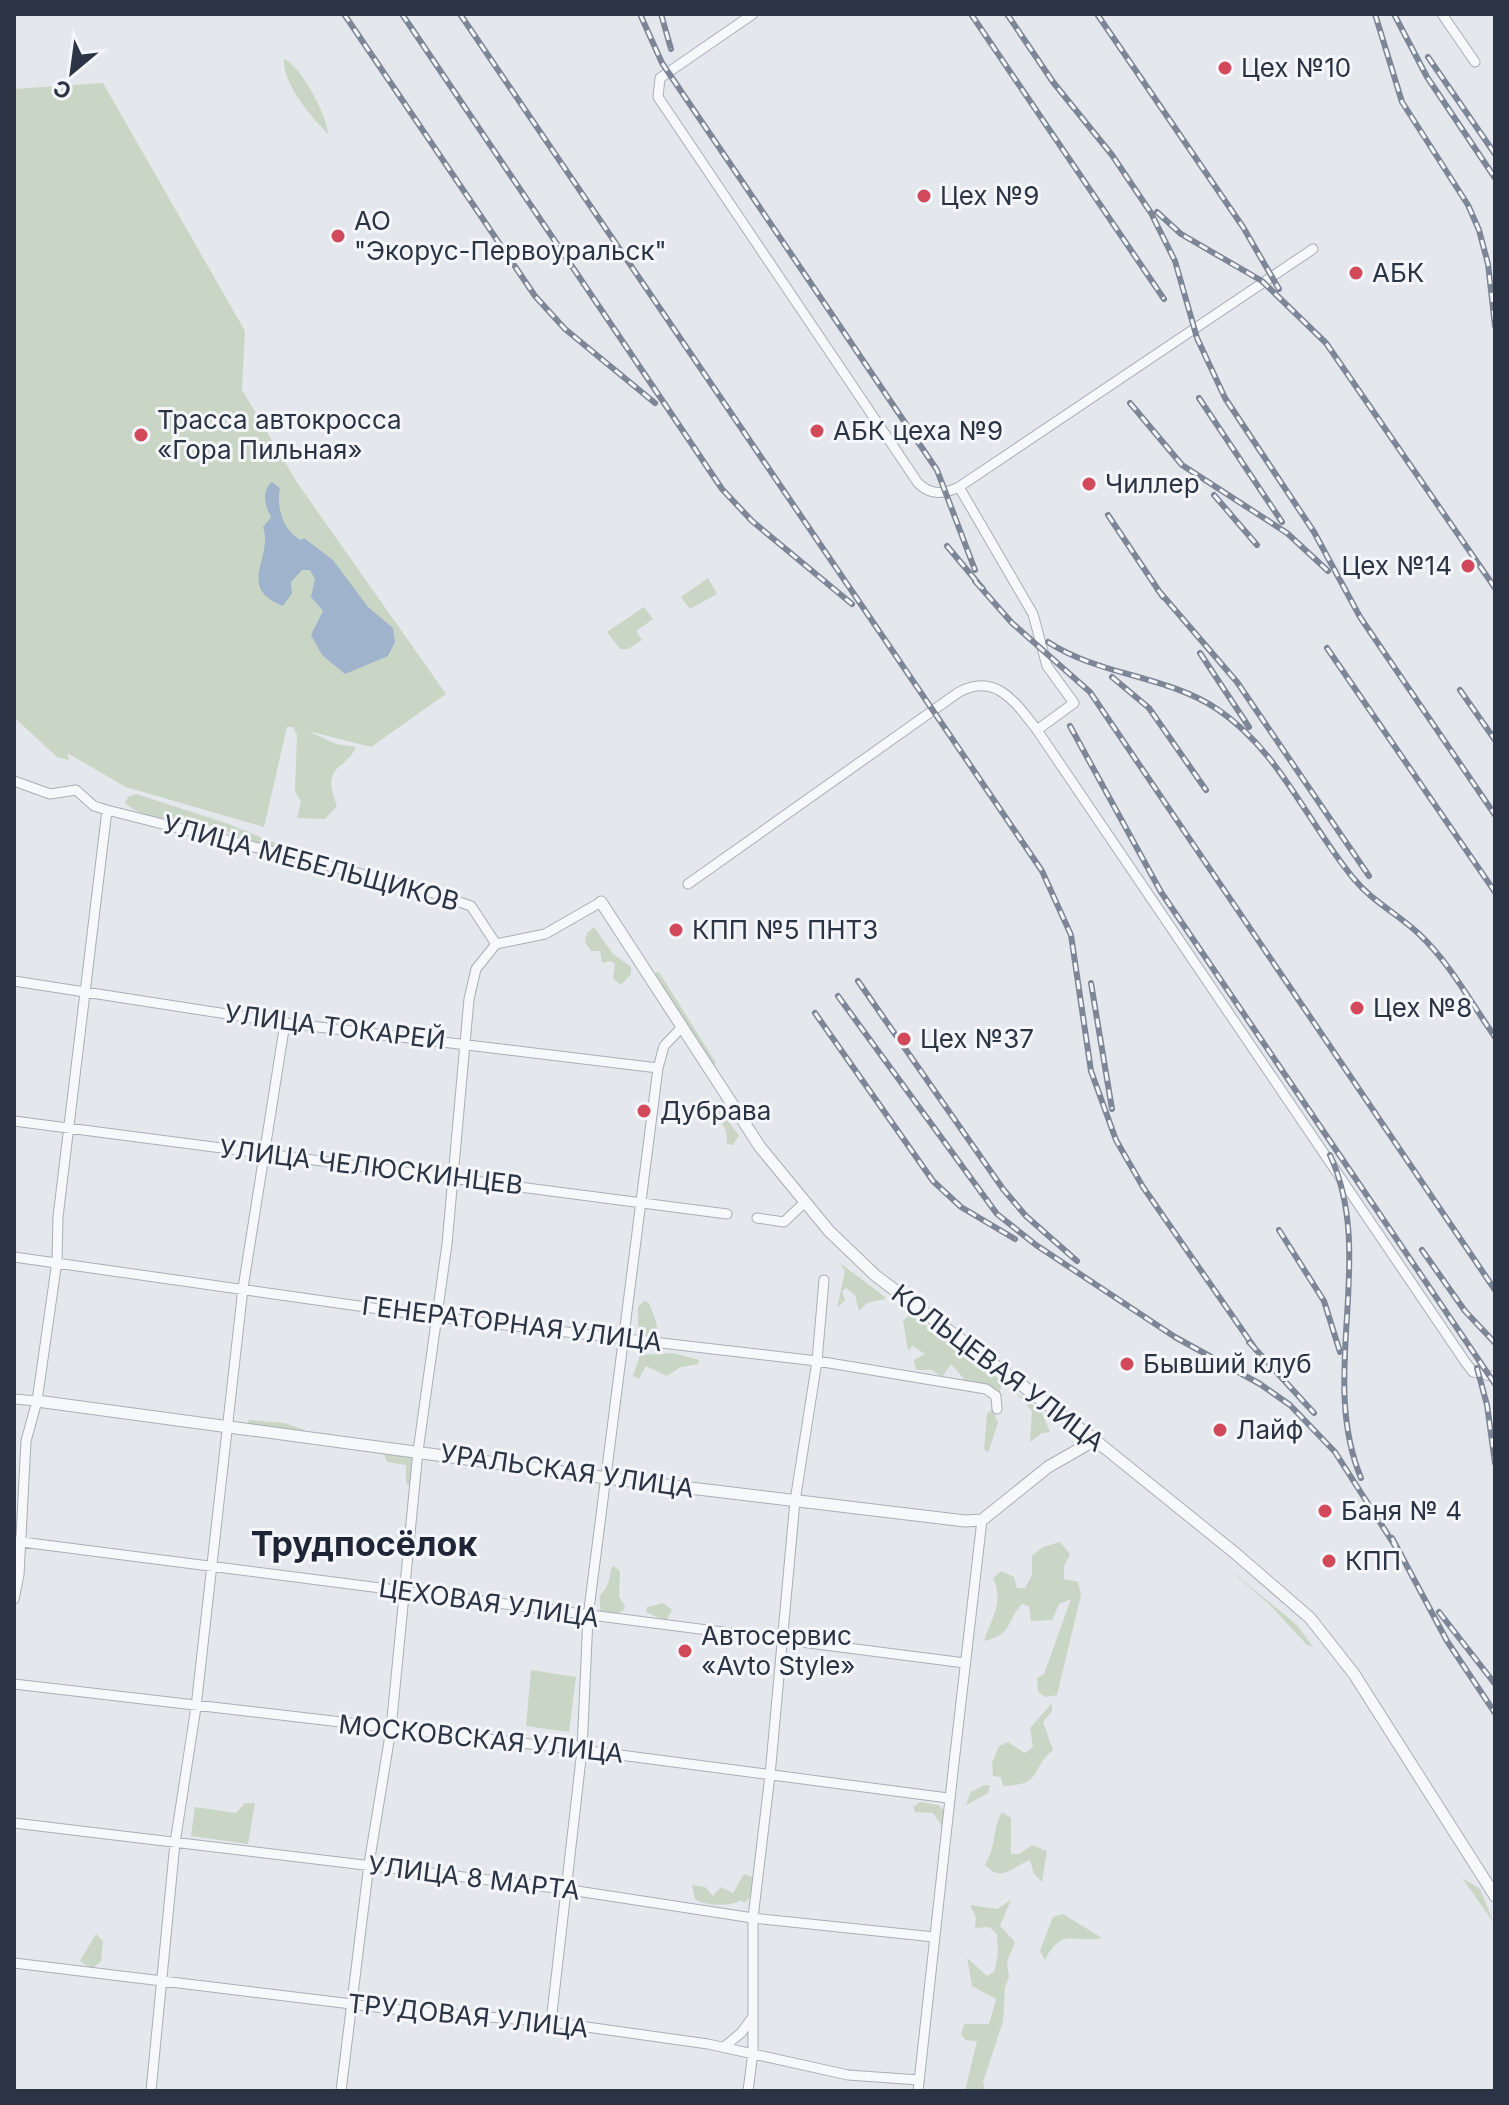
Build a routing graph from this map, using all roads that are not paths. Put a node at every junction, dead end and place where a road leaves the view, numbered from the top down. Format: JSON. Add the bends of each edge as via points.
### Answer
{"nodes":[{"id":1,"x":753,"y":14,"type":"edge"},
{"id":2,"x":1442,"y":14,"type":"edge"},
{"id":3,"x":1475,"y":62,"type":"dead end"},
{"id":4,"x":1313,"y":249,"type":"dead end"},
{"id":5,"x":959,"y":487,"type":"junction"},
{"id":6,"x":1037,"y":730,"type":"junction"},
{"id":7,"x":14,"y":781,"type":"edge"},
{"id":8,"x":107,"y":810,"type":"junction"},
{"id":9,"x":688,"y":884,"type":"dead end"},
{"id":10,"x":601,"y":902,"type":"joint"},
{"id":11,"x":496,"y":944,"type":"junction"},
{"id":12,"x":14,"y":981,"type":"edge"},
{"id":13,"x":86,"y":993,"type":"junction"},
{"id":14,"x":285,"y":1023,"type":"junction"},
{"id":15,"x":682,"y":1027,"type":"junction"},
{"id":16,"x":467,"y":1043,"type":"junction"},
{"id":17,"x":658,"y":1068,"type":"junction"},
{"id":18,"x":14,"y":1121,"type":"edge"},
{"id":19,"x":71,"y":1131,"type":"junction"},
{"id":20,"x":265,"y":1153,"type":"junction"},
{"id":21,"x":453,"y":1177,"type":"junction"},
{"id":22,"x":640,"y":1202,"type":"junction"},
{"id":23,"x":804,"y":1203,"type":"junction"},
{"id":24,"x":727,"y":1214,"type":"dead end"},
{"id":25,"x":757,"y":1218,"type":"dead end"},
{"id":26,"x":14,"y":1257,"type":"edge"},
{"id":27,"x":57,"y":1261,"type":"junction"},
{"id":28,"x":824,"y":1280,"type":"dead end"},
{"id":29,"x":243,"y":1288,"type":"junction"},
{"id":30,"x":436,"y":1317,"type":"junction"},
{"id":31,"x":626,"y":1338,"type":"junction"},
{"id":32,"x":817,"y":1361,"type":"junction"},
{"id":33,"x":1495,"y":1377,"type":"edge"},
{"id":34,"x":14,"y":1399,"type":"edge"},
{"id":35,"x":37,"y":1401,"type":"junction"},
{"id":36,"x":997,"y":1409,"type":"dead end"},
{"id":37,"x":226,"y":1426,"type":"junction"},
{"id":38,"x":1095,"y":1440,"type":"junction"},
{"id":39,"x":418,"y":1451,"type":"junction"},
{"id":40,"x":607,"y":1478,"type":"junction"},
{"id":41,"x":795,"y":1501,"type":"junction"},
{"id":42,"x":982,"y":1520,"type":"junction"},
{"id":43,"x":17,"y":1542,"type":"edge"},
{"id":44,"x":209,"y":1568,"type":"junction"},
{"id":45,"x":403,"y":1591,"type":"junction"},
{"id":46,"x":14,"y":1599,"type":"edge"},
{"id":47,"x":588,"y":1617,"type":"junction"},
{"id":48,"x":782,"y":1640,"type":"junction"},
{"id":49,"x":965,"y":1663,"type":"junction"},
{"id":50,"x":14,"y":1684,"type":"edge"},
{"id":51,"x":196,"y":1707,"type":"junction"},
{"id":52,"x":391,"y":1729,"type":"junction"},
{"id":53,"x":582,"y":1750,"type":"junction"},
{"id":54,"x":770,"y":1775,"type":"junction"},
{"id":55,"x":948,"y":1798,"type":"junction"},
{"id":56,"x":14,"y":1823,"type":"edge"},
{"id":57,"x":175,"y":1843,"type":"junction"},
{"id":58,"x":369,"y":1864,"type":"junction"},
{"id":59,"x":564,"y":1889,"type":"junction"},
{"id":60,"x":1495,"y":1896,"type":"edge"},
{"id":61,"x":753,"y":1918,"type":"junction"},
{"id":62,"x":934,"y":1937,"type":"junction"},
{"id":63,"x":14,"y":1963,"type":"edge"},
{"id":64,"x":162,"y":1981,"type":"junction"},
{"id":65,"x":353,"y":2005,"type":"junction"},
{"id":66,"x":753,"y":2015,"type":"junction"},
{"id":67,"x":551,"y":2022,"type":"junction"},
{"id":68,"x":724,"y":2047,"type":"junction"},
{"id":69,"x":753,"y":2052,"type":"junction"},
{"id":70,"x":918,"y":2086,"type":"edge"},
{"id":71,"x":151,"y":2091,"type":"edge"},
{"id":72,"x":341,"y":2091,"type":"edge"},
{"id":73,"x":748,"y":2091,"type":"edge"}],
"edges":[{"from":1,"to":5,"type":"street","via":[[660,78],[658,97],[918,483],[933,493]]},
{"from":2,"to":3,"type":"street"},
{"from":4,"to":5,"type":"street"},
{"from":5,"to":6,"type":"street","via":[[1033,614],[1047,666],[1074,703]]},
{"from":6,"to":9,"type":"street","via":[[1002,690],[971,686]]},
{"from":6,"to":33,"type":"street","via":[[1466,1363],[1473,1372]]},
{"from":7,"to":8,"type":"street","name":"УЛИЦА МЕБЕЛЬЩИКОВ","via":[[50,794],[76,790]]},
{"from":8,"to":11,"type":"street","name":"УЛИЦА МЕБЕЛЬЩИКОВ","via":[[471,906]]},
{"from":8,"to":13,"type":"street"},
{"from":10,"to":11,"type":"street","name":"КОЛЬЦЕВАЯ УЛИЦА","via":[[545,934]]},
{"from":10,"to":15,"type":"street","name":"КОЛЬЦЕВАЯ УЛИЦА"},
{"from":11,"to":16,"type":"street","via":[[472,977]]},
{"from":12,"to":13,"type":"street","name":"УЛИЦА ТОКАРЕЙ"},
{"from":13,"to":14,"type":"street","name":"УЛИЦА ТОКАРЕЙ"},
{"from":13,"to":19,"type":"street"},
{"from":14,"to":16,"type":"street","name":"УЛИЦА ТОКАРЕЙ"},
{"from":14,"to":20,"type":"street"},
{"from":15,"to":17,"type":"street","via":[[668,1039]]},
{"from":15,"to":23,"type":"street","name":"КОЛЬЦЕВАЯ УЛИЦА","via":[[760,1147]]},
{"from":16,"to":17,"type":"street","name":"УЛИЦА ТОКАРЕЙ"},
{"from":16,"to":21,"type":"street"},
{"from":17,"to":22,"type":"street"},
{"from":18,"to":19,"type":"street","name":"УЛИЦА ЧЕЛЮСКИНЦЕВ"},
{"from":19,"to":20,"type":"street","name":"УЛИЦА ЧЕЛЮСКИНЦЕВ"},
{"from":19,"to":27,"type":"street"},
{"from":20,"to":21,"type":"street","name":"УЛИЦА ЧЕЛЮСКИНЦЕВ"},
{"from":20,"to":29,"type":"street"},
{"from":21,"to":22,"type":"street","name":"УЛИЦА ЧЕЛЮСКИНЦЕВ"},
{"from":21,"to":30,"type":"street"},
{"from":22,"to":24,"type":"street","name":"УЛИЦА ЧЕЛЮСКИНЦЕВ"},
{"from":22,"to":31,"type":"street"},
{"from":23,"to":25,"type":"street","via":[[784,1222]]},
{"from":23,"to":38,"type":"street","name":"КОЛЬЦЕВАЯ УЛИЦА","via":[[876,1276]]},
{"from":26,"to":27,"type":"street","name":"ГЕНЕРАТОРНАЯ УЛИЦА"},
{"from":27,"to":29,"type":"street","name":"ГЕНЕРАТОРНАЯ УЛИЦА"},
{"from":27,"to":35,"type":"street"},
{"from":28,"to":32,"type":"street"},
{"from":29,"to":30,"type":"street","name":"ГЕНЕРАТОРНАЯ УЛИЦА"},
{"from":29,"to":37,"type":"street"},
{"from":30,"to":31,"type":"street","name":"ГЕНЕРАТОРНАЯ УЛИЦА"},
{"from":30,"to":39,"type":"street"},
{"from":31,"to":32,"type":"street","name":"ГЕНЕРАТОРНАЯ УЛИЦА"},
{"from":31,"to":40,"type":"street"},
{"from":32,"to":36,"type":"street","name":"ГЕНЕРАТОРНАЯ УЛИЦА","via":[[986,1389],[996,1396]]},
{"from":32,"to":41,"type":"street"},
{"from":34,"to":35,"type":"street","name":"УРАЛЬСКАЯ УЛИЦА"},
{"from":35,"to":37,"type":"street","name":"УРАЛЬСКАЯ УЛИЦА"},
{"from":35,"to":43,"type":"street","via":[[26,1441]]},
{"from":37,"to":39,"type":"street","name":"УРАЛЬСКАЯ УЛИЦА"},
{"from":37,"to":44,"type":"street"},
{"from":38,"to":42,"type":"street","via":[[1048,1467]]},
{"from":38,"to":60,"type":"street","name":"КОЛЬЦЕВАЯ УЛИЦА","via":[[1323,1632]]},
{"from":39,"to":40,"type":"street","name":"УРАЛЬСКАЯ УЛИЦА"},
{"from":39,"to":45,"type":"street"},
{"from":40,"to":41,"type":"street","name":"УРАЛЬСКАЯ УЛИЦА"},
{"from":40,"to":47,"type":"street"},
{"from":41,"to":42,"type":"street","name":"УРАЛЬСКАЯ УЛИЦА"},
{"from":41,"to":48,"type":"street"},
{"from":42,"to":49,"type":"street"},
{"from":43,"to":44,"type":"street","name":"ЦЕХОВАЯ УЛИЦА"},
{"from":43,"to":46,"type":"street"},
{"from":44,"to":45,"type":"street","name":"ЦЕХОВАЯ УЛИЦА"},
{"from":44,"to":51,"type":"street"},
{"from":45,"to":47,"type":"street","name":"ЦЕХОВАЯ УЛИЦА"},
{"from":45,"to":52,"type":"street"},
{"from":47,"to":48,"type":"street","name":"ЦЕХОВАЯ УЛИЦА"},
{"from":47,"to":53,"type":"street"},
{"from":48,"to":49,"type":"street","name":"ЦЕХОВАЯ УЛИЦА"},
{"from":48,"to":54,"type":"street"},
{"from":49,"to":55,"type":"street"},
{"from":50,"to":51,"type":"street","name":"МОСКОВСКАЯ УЛИЦА"},
{"from":51,"to":52,"type":"street","name":"МОСКОВСКАЯ УЛИЦА"},
{"from":51,"to":57,"type":"street"},
{"from":52,"to":53,"type":"street","name":"МОСКОВСКАЯ УЛИЦА"},
{"from":52,"to":58,"type":"street"},
{"from":53,"to":54,"type":"street","name":"МОСКОВСКАЯ УЛИЦА"},
{"from":53,"to":59,"type":"street"},
{"from":54,"to":55,"type":"street","name":"МОСКОВСКАЯ УЛИЦА"},
{"from":54,"to":61,"type":"street"},
{"from":55,"to":62,"type":"street"},
{"from":56,"to":57,"type":"street","name":"УЛИЦА 8 МАРТА"},
{"from":57,"to":58,"type":"street","name":"УЛИЦА 8 МАРТА"},
{"from":57,"to":64,"type":"street"},
{"from":58,"to":59,"type":"street","name":"УЛИЦА 8 МАРТА"},
{"from":58,"to":65,"type":"street"},
{"from":59,"to":61,"type":"street","name":"УЛИЦА 8 МАРТА"},
{"from":59,"to":67,"type":"street"},
{"from":61,"to":62,"type":"street","name":"УЛИЦА 8 МАРТА"},
{"from":61,"to":66,"type":"street"},
{"from":62,"to":70,"type":"street"},
{"from":63,"to":64,"type":"street","name":"ТРУДОВАЯ УЛИЦА"},
{"from":64,"to":65,"type":"street","name":"ТРУДОВАЯ УЛИЦА"},
{"from":64,"to":71,"type":"street"},
{"from":65,"to":67,"type":"street","name":"ТРУДОВАЯ УЛИЦА"},
{"from":65,"to":72,"type":"street"},
{"from":66,"to":68,"type":"street"},
{"from":66,"to":69,"type":"street"},
{"from":67,"to":68,"type":"street","name":"ТРУДОВАЯ УЛИЦА"},
{"from":68,"to":69,"type":"street","name":"ТРУДОВАЯ УЛИЦА"},
{"from":69,"to":70,"type":"street","name":"ТРУДОВАЯ УЛИЦА"},
{"from":69,"to":73,"type":"street"}]}
